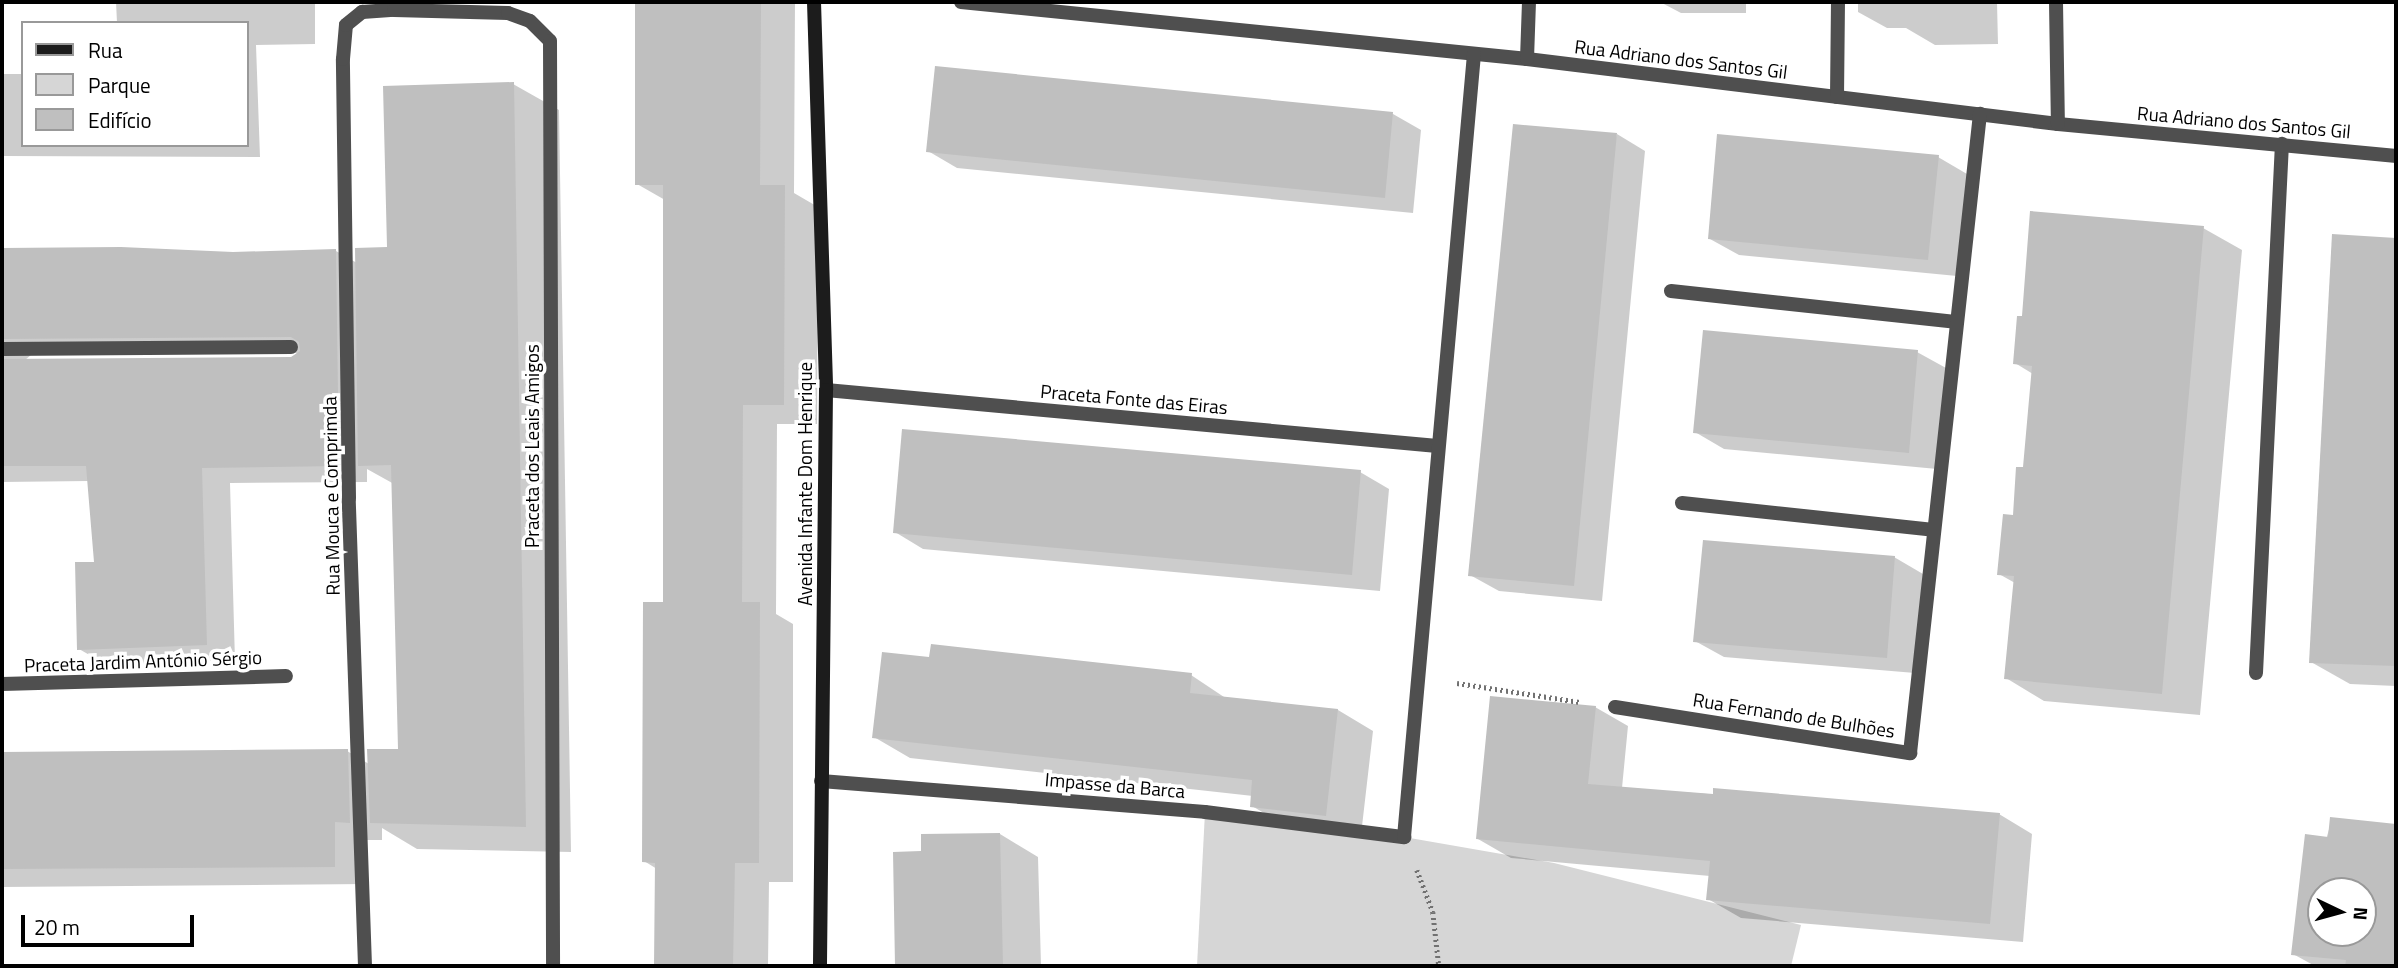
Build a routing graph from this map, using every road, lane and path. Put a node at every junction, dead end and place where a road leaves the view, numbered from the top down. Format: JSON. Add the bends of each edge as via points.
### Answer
{"nodes":[{"id":1,"x":814,"y":2,"type":"edge"},
{"id":2,"x":961,"y":2,"type":"edge"},
{"id":3,"x":1529,"y":2,"type":"edge"},
{"id":4,"x":1838,"y":2,"type":"edge"},
{"id":5,"x":2056,"y":2,"type":"edge"},
{"id":6,"x":444,"y":6,"type":"edge"},
{"id":7,"x":346,"y":25,"type":"joint"},
{"id":8,"x":1474,"y":54,"type":"junction"},
{"id":9,"x":1527,"y":59,"type":"junction"},
{"id":10,"x":1838,"y":97,"type":"junction"},
{"id":11,"x":1980,"y":114,"type":"junction"},
{"id":12,"x":2058,"y":124,"type":"junction"},
{"id":13,"x":2282,"y":144,"type":"junction"},
{"id":14,"x":2396,"y":156,"type":"edge"},
{"id":15,"x":1671,"y":291,"type":"dead end"},
{"id":16,"x":1955,"y":322,"type":"junction"},
{"id":17,"x":291,"y":347,"type":"dead end"},
{"id":18,"x":2,"y":349,"type":"edge"},
{"id":19,"x":827,"y":390,"type":"junction"},
{"id":20,"x":1437,"y":446,"type":"junction"},
{"id":21,"x":1682,"y":503,"type":"dead end"},
{"id":22,"x":1934,"y":530,"type":"junction"},
{"id":23,"x":2256,"y":673,"type":"dead end"},
{"id":24,"x":286,"y":676,"type":"dead end"},
{"id":25,"x":1415,"y":677,"type":"junction"},
{"id":26,"x":2,"y":684,"type":"edge"},
{"id":27,"x":1615,"y":707,"type":"joint"},
{"id":28,"x":821,"y":781,"type":"junction"},
{"id":29,"x":1404,"y":837,"type":"junction"},
{"id":30,"x":365,"y":966,"type":"edge"},
{"id":31,"x":553,"y":966,"type":"edge"},
{"id":32,"x":820,"y":966,"type":"edge"},
{"id":33,"x":1439,"y":966,"type":"edge"}],
"edges":[{"from":1,"to":19,"type":"street","name":"Avenida Infante Dom Henrique"},
{"from":2,"to":8,"type":"street","name":"Rua Adriano dos Santos Gil"},
{"from":3,"to":9,"type":"street"},
{"from":4,"to":10,"type":"street"},
{"from":5,"to":12,"type":"street"},
{"from":6,"to":7,"type":"street","name":"Praceta dos Leais Amigos","via":[[362,12]]},
{"from":6,"to":31,"type":"street","name":"Praceta dos Leais Amigos","via":[[508,13],[530,21],[550,41]]},
{"from":7,"to":30,"type":"street","name":"Rua Mouca e Comprimda","via":[[349,498]]},
{"from":8,"to":9,"type":"street","name":"Rua Adriano dos Santos Gil"},
{"from":8,"to":20,"type":"street"},
{"from":9,"to":10,"type":"street","name":"Rua Adriano dos Santos Gil"},
{"from":10,"to":11,"type":"street","name":"Rua Adriano dos Santos Gil"},
{"from":11,"to":12,"type":"street","name":"Rua Adriano dos Santos Gil"},
{"from":11,"to":16,"type":"street","name":"Rua Fernando de Bulhões"},
{"from":12,"to":13,"type":"street","name":"Rua Adriano dos Santos Gil"},
{"from":13,"to":14,"type":"street","name":"Rua Adriano dos Santos Gil"},
{"from":13,"to":23,"type":"street"},
{"from":15,"to":16,"type":"street"},
{"from":16,"to":22,"type":"street","name":"Rua Fernando de Bulhões"},
{"from":17,"to":18,"type":"street"},
{"from":19,"to":20,"type":"street","name":"Praceta Fonte das Eiras"},
{"from":19,"to":28,"type":"street","name":"Avenida Infante Dom Henrique"},
{"from":20,"to":25,"type":"street"},
{"from":21,"to":22,"type":"street"},
{"from":22,"to":27,"type":"street","name":"Rua Fernando de Bulhões","via":[[1910,753]]},
{"from":24,"to":26,"type":"street","name":"Praceta Jardim António Sérgio"},
{"from":25,"to":27,"type":"path"},
{"from":25,"to":29,"type":"street"},
{"from":28,"to":29,"type":"street","name":"Impasse da Barca","via":[[1206,812]]},
{"from":28,"to":32,"type":"street","name":"Avenida Infante Dom Henrique"},
{"from":29,"to":33,"type":"path","via":[[1433,912]]}]}
